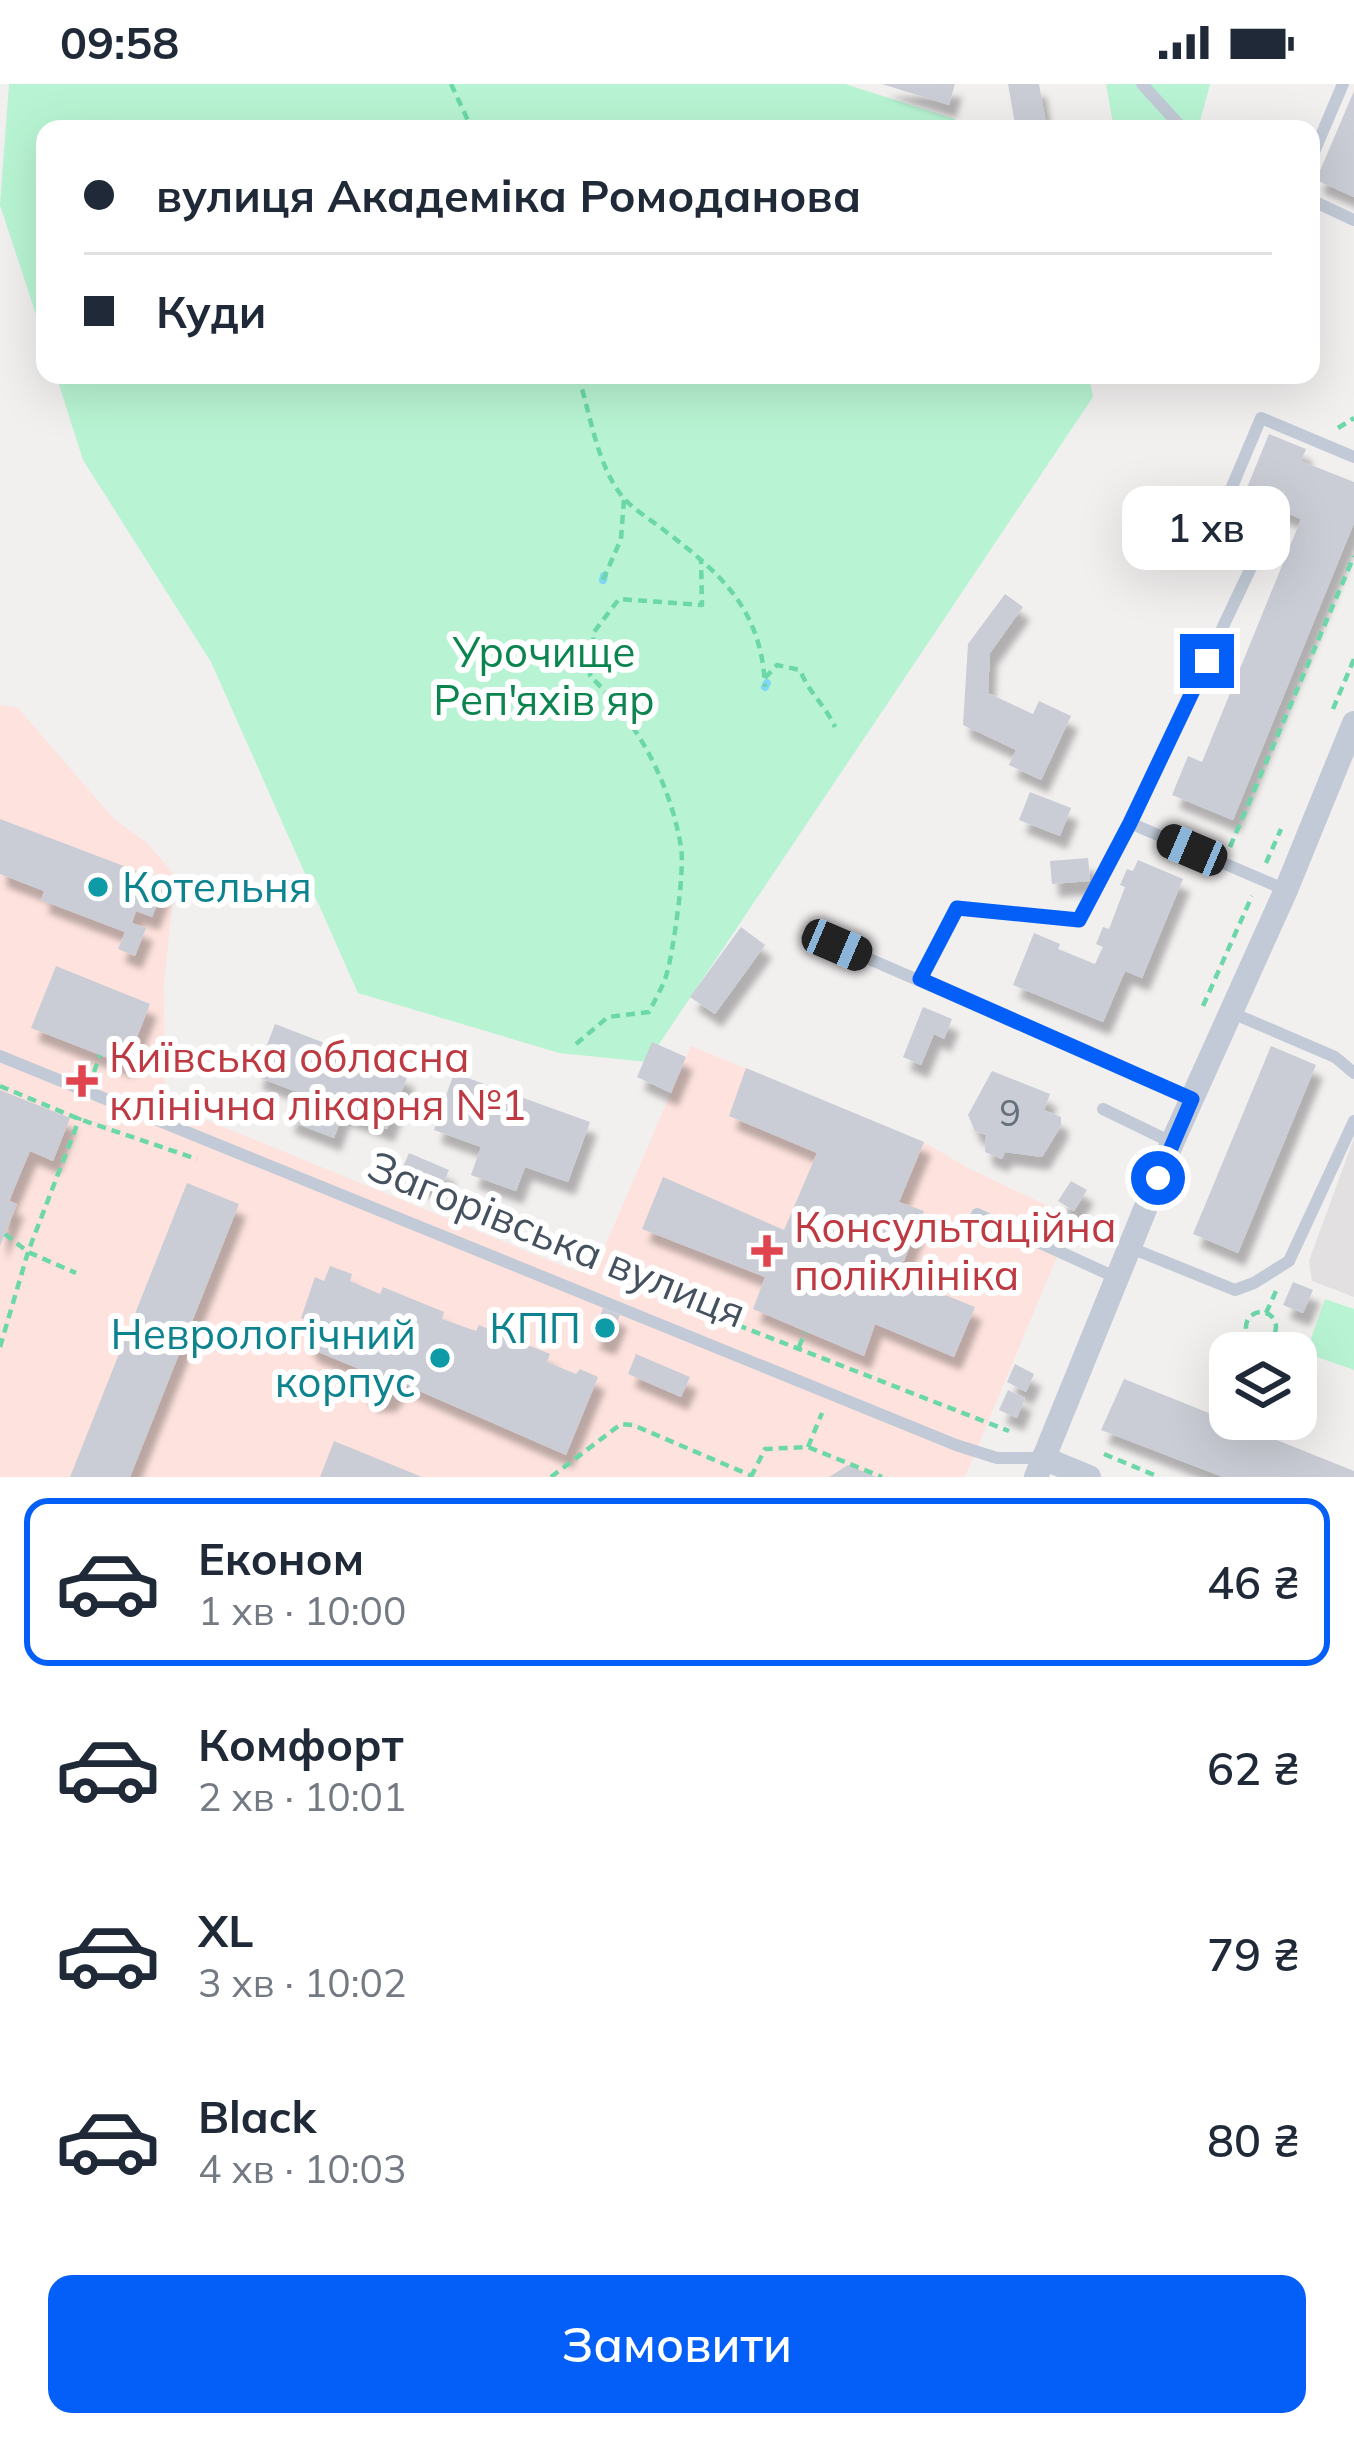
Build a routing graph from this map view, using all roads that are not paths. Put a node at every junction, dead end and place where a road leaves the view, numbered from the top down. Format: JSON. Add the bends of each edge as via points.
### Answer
{"nodes":[{"id":1,"x":1142,"y":84,"type":"edge"},
{"id":2,"x":1343,"y":84,"type":"edge"},
{"id":3,"x":1175,"y":120,"type":"edge"},
{"id":4,"x":1320,"y":138,"type":"edge"},
{"id":5,"x":1320,"y":204,"type":"edge"},
{"id":6,"x":1354,"y":220,"type":"edge"},
{"id":7,"x":1354,"y":457,"type":"edge"},
{"id":8,"x":1354,"y":723,"type":"edge"},
{"id":9,"x":1130,"y":823,"type":"junction"},
{"id":10,"x":1286,"y":890,"type":"junction"},
{"id":11,"x":837,"y":945,"type":"dead end"},
{"id":12,"x":920,"y":979,"type":"junction"},
{"id":13,"x":1229,"y":1012,"type":"junction"},
{"id":14,"x":0,"y":1056,"type":"edge"},
{"id":15,"x":1354,"y":1073,"type":"edge"},
{"id":16,"x":1192,"y":1099,"type":"junction"},
{"id":17,"x":1102,"y":1109,"type":"dead end"},
{"id":18,"x":1354,"y":1120,"type":"edge"},
{"id":19,"x":1172,"y":1143,"type":"junction"},
{"id":20,"x":977,"y":1214,"type":"dead end"},
{"id":21,"x":1131,"y":1248,"type":"junction"},
{"id":22,"x":1118,"y":1278,"type":"junction"},
{"id":23,"x":1040,"y":1468,"type":"edge"},
{"id":24,"x":1089,"y":1477,"type":"edge"}],
"edges":[{"from":1,"to":3,"type":"lane"},
{"from":2,"to":4,"type":"lane"},
{"from":5,"to":6,"type":"lane"},
{"from":7,"to":9,"type":"lane","via":[[1261,418],[1218,520],[1264,540]]},
{"from":8,"to":10,"type":"street"},
{"from":9,"to":10,"type":"lane"},
{"from":9,"to":12,"type":"lane","via":[[1079,920],[957,908]]},
{"from":10,"to":13,"type":"street"},
{"from":11,"to":12,"type":"lane"},
{"from":12,"to":16,"type":"lane"},
{"from":13,"to":15,"type":"lane","via":[[1335,1057]]},
{"from":13,"to":16,"type":"street"},
{"from":14,"to":23,"type":"lane","name":"Загорівська вулиця","via":[[956,1445]]},
{"from":16,"to":19,"type":"street"},
{"from":17,"to":19,"type":"lane"},
{"from":18,"to":21,"type":"lane","via":[[1289,1261],[1254,1283],[1235,1290]]},
{"from":19,"to":21,"type":"street"},
{"from":20,"to":22,"type":"lane"},
{"from":21,"to":22,"type":"street"},
{"from":22,"to":23,"type":"street"},
{"from":23,"to":24,"type":"street","name":"Загорівська вулиця"}]}
